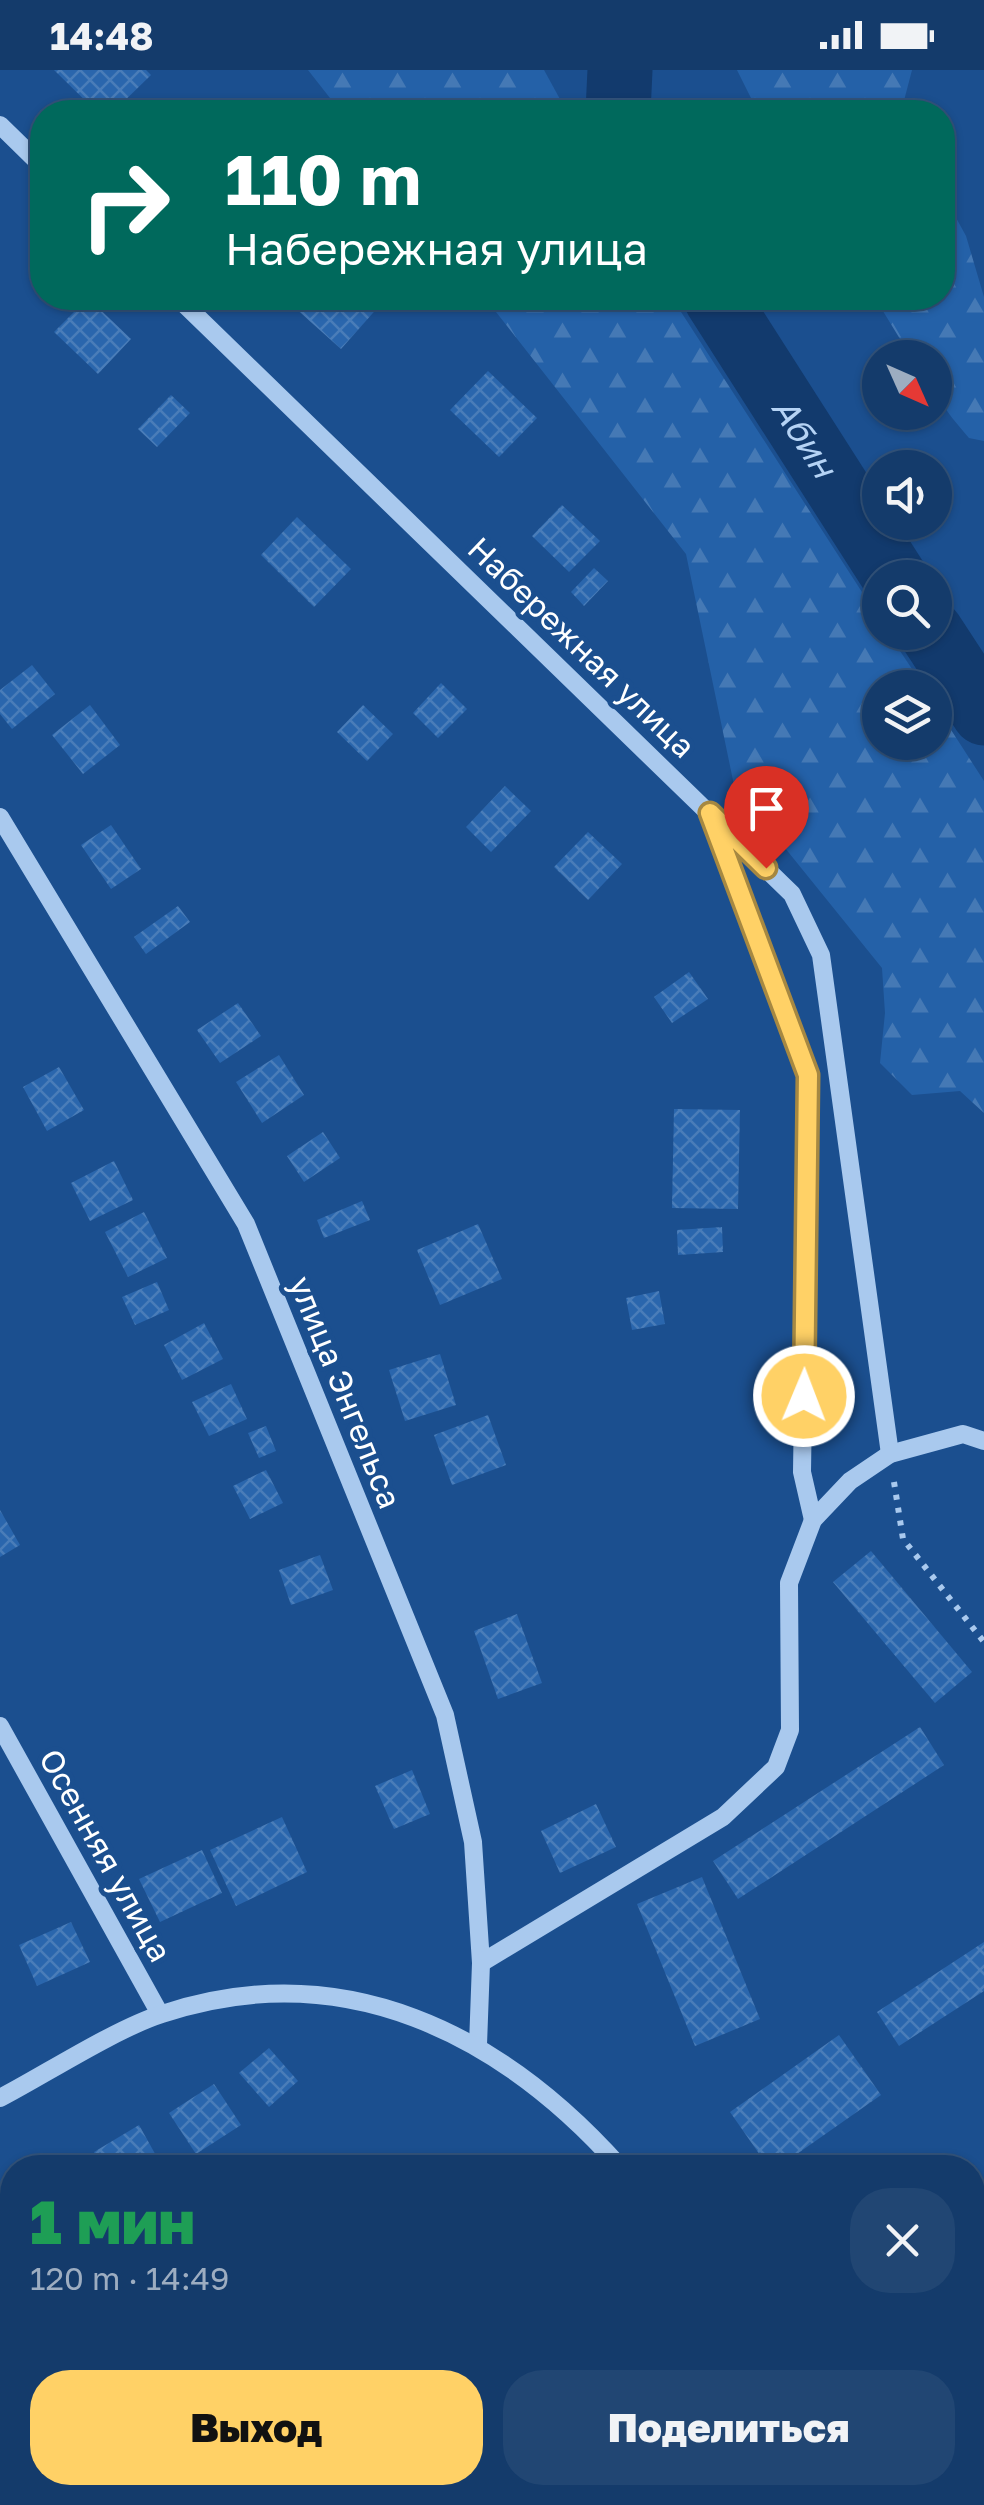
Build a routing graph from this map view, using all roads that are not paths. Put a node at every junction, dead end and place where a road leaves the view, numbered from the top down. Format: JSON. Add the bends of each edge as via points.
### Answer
{"nodes":[{"id":1,"x":0,"y":125,"type":"edge"},
{"id":2,"x":30,"y":154,"type":"edge"},
{"id":3,"x":190,"y":310,"type":"edge"},
{"id":4,"x":710,"y":813,"type":"junction"},
{"id":5,"x":0,"y":817,"type":"edge"},
{"id":6,"x":984,"y":1441,"type":"edge"},
{"id":7,"x":890,"y":1454,"type":"junction"},
{"id":8,"x":813,"y":1520,"type":"junction"},
{"id":9,"x":0,"y":1726,"type":"edge"},
{"id":10,"x":480,"y":1963,"type":"junction"},
{"id":11,"x":160,"y":2014,"type":"junction"},
{"id":12,"x":478,"y":2045,"type":"junction"},
{"id":13,"x":0,"y":2098,"type":"edge"},
{"id":14,"x":609,"y":2155,"type":"edge"}],
"edges":[{"from":1,"to":2,"type":"street"},
{"from":3,"to":4,"type":"street","name":"Набережная улица"},
{"from":4,"to":7,"type":"street","name":"Набережная улица","via":[[792,894],[821,955]]},
{"from":4,"to":8,"type":"street","via":[[808,1075],[802,1472]]},
{"from":5,"to":10,"type":"street","name":"улица Энгельса","via":[[246,1224],[445,1715],[473,1842]]},
{"from":6,"to":7,"type":"street","via":[[964,1434]]},
{"from":7,"to":8,"type":"street","via":[[850,1481]]},
{"from":8,"to":10,"type":"street","via":[[789,1582],[790,1730],[776,1767],[723,1817]]},
{"from":9,"to":11,"type":"street","name":"Осенняя улица"},
{"from":10,"to":12,"type":"street","name":"улица Энгельса"},
{"from":11,"to":12,"type":"street","via":[[269,1991],[349,1998],[414,2016]]},
{"from":11,"to":13,"type":"street"},
{"from":12,"to":14,"type":"street","via":[[519,2071]]}]}
